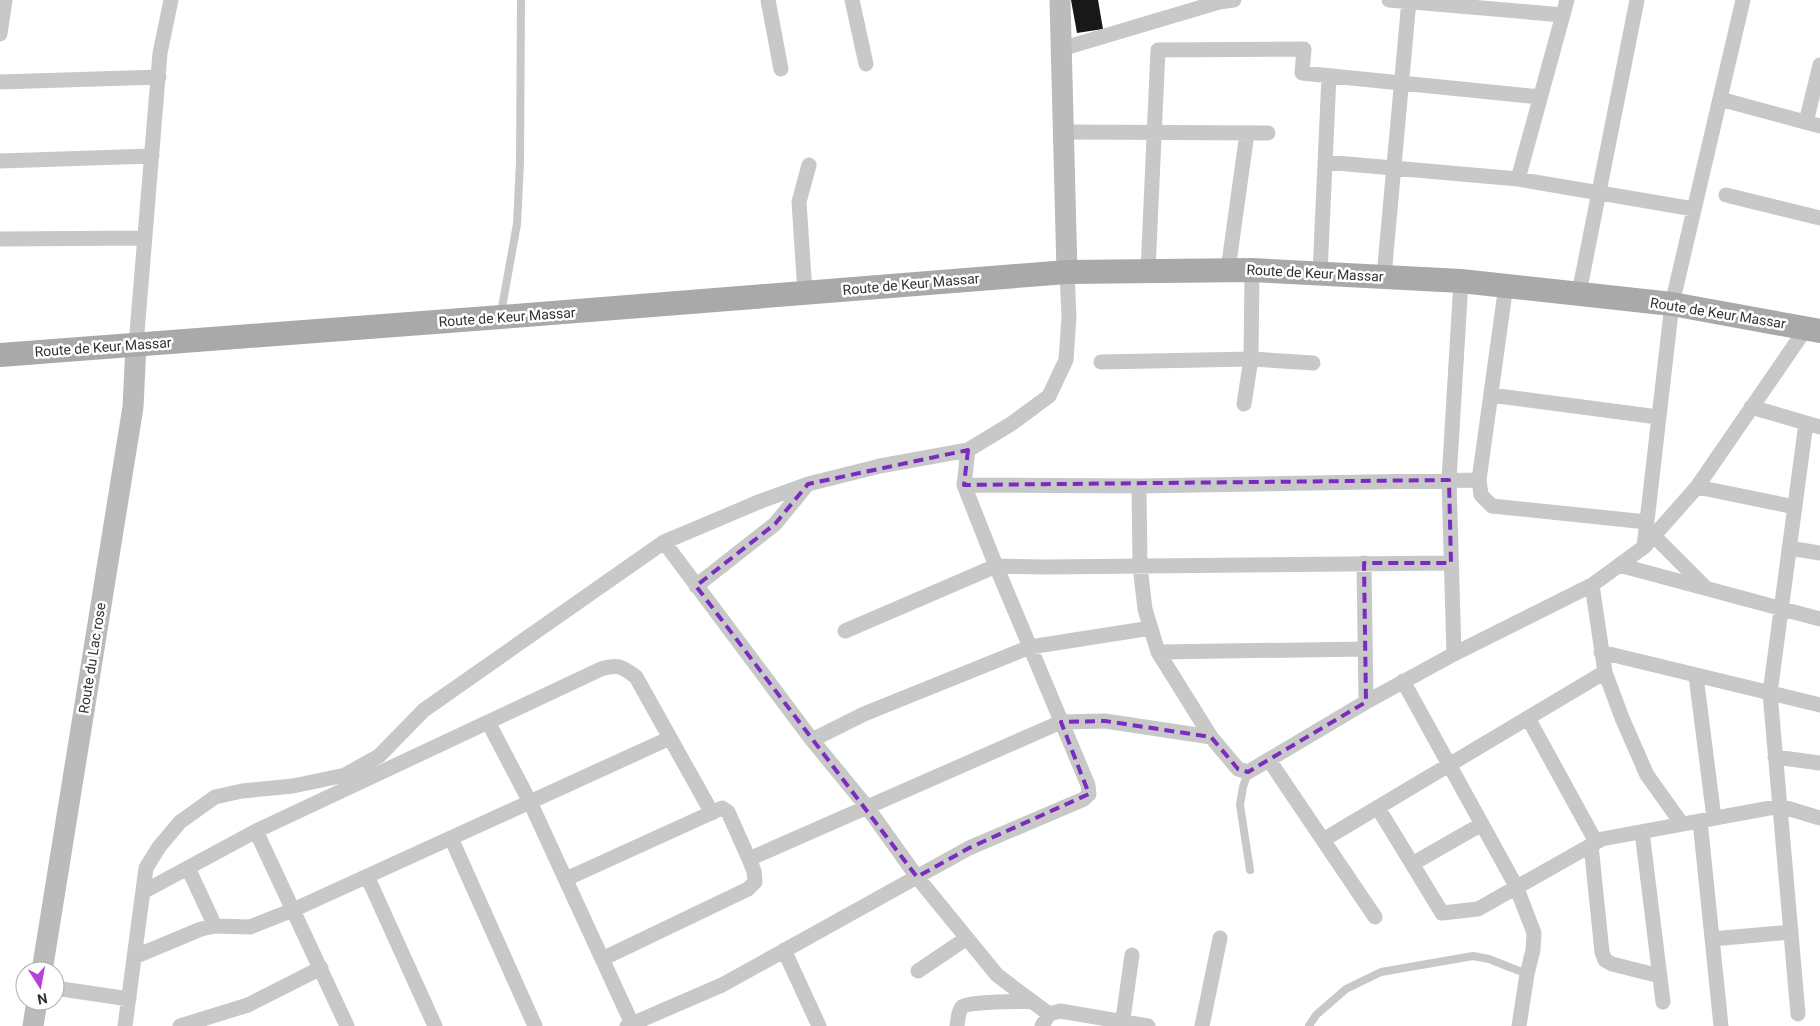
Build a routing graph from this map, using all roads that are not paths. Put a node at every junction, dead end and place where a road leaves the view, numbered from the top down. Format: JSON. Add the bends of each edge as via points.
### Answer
{"nodes":[{"id":1,"x":5,"y":0,"type":"edge"},
{"id":2,"x":19,"y":0,"type":"edge"},
{"id":3,"x":172,"y":0,"type":"edge"},
{"id":4,"x":521,"y":0,"type":"edge"},
{"id":5,"x":768,"y":0,"type":"edge"},
{"id":6,"x":852,"y":0,"type":"edge"},
{"id":7,"x":1060,"y":0,"type":"edge"},
{"id":8,"x":1234,"y":0,"type":"edge"},
{"id":9,"x":1389,"y":0,"type":"edge"},
{"id":10,"x":1567,"y":0,"type":"edge"},
{"id":11,"x":1637,"y":0,"type":"edge"},
{"id":12,"x":1742,"y":0,"type":"edge"},
{"id":13,"x":1409,"y":1,"type":"edge"},
{"id":14,"x":1563,"y":15,"type":"junction"},
{"id":15,"x":0,"y":34,"type":"edge"},
{"id":16,"x":1061,"y":48,"type":"junction"},
{"id":17,"x":866,"y":64,"type":"dead end"},
{"id":18,"x":1820,"y":65,"type":"edge"},
{"id":19,"x":781,"y":69,"type":"dead end"},
{"id":20,"x":1329,"y":76,"type":"junction"},
{"id":21,"x":158,"y":77,"type":"junction"},
{"id":22,"x":0,"y":82,"type":"edge"},
{"id":23,"x":1401,"y":83,"type":"junction"},
{"id":24,"x":1540,"y":98,"type":"junction"},
{"id":25,"x":1720,"y":99,"type":"junction"},
{"id":26,"x":1813,"y":124,"type":"edge"},
{"id":27,"x":1064,"y":132,"type":"junction"},
{"id":28,"x":1154,"y":132,"type":"junction"},
{"id":29,"x":1247,"y":132,"type":"junction"},
{"id":30,"x":1268,"y":133,"type":"dead end"},
{"id":31,"x":152,"y":156,"type":"junction"},
{"id":32,"x":0,"y":161,"type":"edge"},
{"id":33,"x":1325,"y":162,"type":"junction"},
{"id":34,"x":809,"y":165,"type":"dead end"},
{"id":35,"x":1394,"y":168,"type":"junction"},
{"id":36,"x":1518,"y":179,"type":"junction"},
{"id":37,"x":1599,"y":193,"type":"junction"},
{"id":38,"x":1726,"y":195,"type":"dead end"},
{"id":39,"x":1694,"y":209,"type":"junction"},
{"id":40,"x":1820,"y":218,"type":"edge"},
{"id":41,"x":145,"y":238,"type":"junction"},
{"id":42,"x":0,"y":239,"type":"edge"},
{"id":43,"x":1228,"y":270,"type":"junction"},
{"id":44,"x":1252,"y":270,"type":"junction"},
{"id":45,"x":1148,"y":271,"type":"junction"},
{"id":46,"x":1067,"y":272,"type":"junction"},
{"id":47,"x":1320,"y":273,"type":"junction"},
{"id":48,"x":1384,"y":276,"type":"junction"},
{"id":49,"x":1460,"y":280,"type":"junction"},
{"id":50,"x":1506,"y":285,"type":"junction"},
{"id":51,"x":805,"y":293,"type":"junction"},
{"id":52,"x":1579,"y":293,"type":"junction"},
{"id":53,"x":1672,"y":304,"type":"junction"},
{"id":54,"x":501,"y":317,"type":"junction"},
{"id":55,"x":1813,"y":329,"type":"edge"},
{"id":56,"x":136,"y":345,"type":"junction"},
{"id":57,"x":0,"y":355,"type":"edge"},
{"id":58,"x":1251,"y":359,"type":"junction"},
{"id":59,"x":1101,"y":362,"type":"dead end"},
{"id":60,"x":1313,"y":363,"type":"dead end"},
{"id":61,"x":1490,"y":395,"type":"junction"},
{"id":62,"x":1244,"y":404,"type":"dead end"},
{"id":63,"x":1751,"y":408,"type":"junction"},
{"id":64,"x":1658,"y":417,"type":"junction"},
{"id":65,"x":1813,"y":425,"type":"edge"},
{"id":66,"x":968,"y":450,"type":"junction"},
{"id":67,"x":1449,"y":480,"type":"junction"},
{"id":68,"x":1478,"y":480,"type":"junction"},
{"id":69,"x":808,"y":484,"type":"junction"},
{"id":70,"x":964,"y":485,"type":"junction"},
{"id":71,"x":1139,"y":486,"type":"junction"},
{"id":72,"x":1697,"y":487,"type":"junction"},
{"id":73,"x":1795,"y":507,"type":"junction"},
{"id":74,"x":1647,"y":522,"type":"junction"},
{"id":75,"x":1649,"y":541,"type":"junction"},
{"id":76,"x":664,"y":542,"type":"junction"},
{"id":77,"x":1790,"y":548,"type":"junction"},
{"id":78,"x":1820,"y":553,"type":"edge"},
{"id":79,"x":1451,"y":562,"type":"junction"},
{"id":80,"x":1364,"y":563,"type":"junction"},
{"id":81,"x":1619,"y":565,"type":"junction"},
{"id":82,"x":996,"y":566,"type":"junction"},
{"id":83,"x":1140,"y":566,"type":"junction"},
{"id":84,"x":1592,"y":585,"type":"junction"},
{"id":85,"x":696,"y":586,"type":"junction"},
{"id":86,"x":1707,"y":589,"type":"junction"},
{"id":87,"x":1781,"y":609,"type":"junction"},
{"id":88,"x":1820,"y":619,"type":"edge"},
{"id":89,"x":1151,"y":628,"type":"junction"},
{"id":90,"x":846,"y":631,"type":"dead end"},
{"id":91,"x":1030,"y":648,"type":"junction"},
{"id":92,"x":1365,"y":649,"type":"junction"},
{"id":93,"x":1158,"y":652,"type":"junction"},
{"id":94,"x":1601,"y":652,"type":"junction"},
{"id":95,"x":1454,"y":654,"type":"junction"},
{"id":96,"x":1605,"y":672,"type":"junction"},
{"id":97,"x":1696,"y":676,"type":"junction"},
{"id":98,"x":1404,"y":682,"type":"junction"},
{"id":99,"x":1770,"y":694,"type":"junction"},
{"id":100,"x":1366,"y":702,"type":"junction"},
{"id":101,"x":1820,"y":705,"type":"edge"},
{"id":102,"x":1528,"y":718,"type":"junction"},
{"id":103,"x":488,"y":722,"type":"junction"},
{"id":104,"x":1061,"y":722,"type":"junction"},
{"id":105,"x":1211,"y":737,"type":"junction"},
{"id":106,"x":670,"y":738,"type":"junction"},
{"id":107,"x":812,"y":740,"type":"junction"},
{"id":108,"x":1775,"y":757,"type":"junction"},
{"id":109,"x":1269,"y":760,"type":"junction"},
{"id":110,"x":1820,"y":763,"type":"edge"},
{"id":111,"x":1450,"y":765,"type":"junction"},
{"id":112,"x":1248,"y":772,"type":"junction"},
{"id":113,"x":530,"y":802,"type":"junction"},
{"id":114,"x":1780,"y":806,"type":"junction"},
{"id":115,"x":867,"y":808,"type":"junction"},
{"id":116,"x":1378,"y":808,"type":"junction"},
{"id":117,"x":712,"y":813,"type":"junction"},
{"id":118,"x":1820,"y":818,"type":"edge"},
{"id":119,"x":1707,"y":820,"type":"junction"},
{"id":120,"x":1482,"y":824,"type":"junction"},
{"id":121,"x":1682,"y":824,"type":"junction"},
{"id":122,"x":256,"y":831,"type":"junction"},
{"id":123,"x":1642,"y":832,"type":"junction"},
{"id":124,"x":451,"y":838,"type":"junction"},
{"id":125,"x":1323,"y":840,"type":"junction"},
{"id":126,"x":1593,"y":844,"type":"junction"},
{"id":127,"x":749,"y":859,"type":"junction"},
{"id":128,"x":1412,"y":864,"type":"junction"},
{"id":129,"x":188,"y":868,"type":"junction"},
{"id":130,"x":1250,"y":870,"type":"dead end"},
{"id":131,"x":367,"y":876,"type":"junction"},
{"id":132,"x":917,"y":877,"type":"junction"},
{"id":133,"x":566,"y":879,"type":"junction"},
{"id":134,"x":1516,"y":886,"type":"junction"},
{"id":135,"x":143,"y":892,"type":"junction"},
{"id":136,"x":293,"y":910,"type":"junction"},
{"id":137,"x":1375,"y":917,"type":"dead end"},
{"id":138,"x":215,"y":926,"type":"junction"},
{"id":139,"x":1791,"y":932,"type":"junction"},
{"id":140,"x":967,"y":938,"type":"junction"},
{"id":141,"x":1220,"y":938,"type":"dead end"},
{"id":142,"x":1712,"y":939,"type":"junction"},
{"id":143,"x":784,"y":950,"type":"junction"},
{"id":144,"x":1132,"y":955,"type":"dead end"},
{"id":145,"x":134,"y":957,"type":"junction"},
{"id":146,"x":602,"y":959,"type":"junction"},
{"id":147,"x":44,"y":961,"type":"edge"},
{"id":148,"x":321,"y":968,"type":"junction"},
{"id":149,"x":918,"y":971,"type":"dead end"},
{"id":150,"x":1527,"y":974,"type":"junction"},
{"id":151,"x":1660,"y":976,"type":"junction"},
{"id":152,"x":65,"y":989,"type":"edge"},
{"id":153,"x":129,"y":999,"type":"junction"},
{"id":154,"x":1032,"y":1002,"type":"junction"},
{"id":155,"x":1664,"y":1002,"type":"dead end"},
{"id":156,"x":35,"y":1011,"type":"edge"},
{"id":157,"x":1798,"y":1014,"type":"dead end"},
{"id":158,"x":1046,"y":1020,"type":"edge"},
{"id":159,"x":1122,"y":1024,"type":"edge"},
{"id":160,"x":631,"y":1025,"type":"edge"},
{"id":161,"x":33,"y":1026,"type":"edge"},
{"id":162,"x":125,"y":1026,"type":"edge"},
{"id":163,"x":180,"y":1026,"type":"edge"},
{"id":164,"x":346,"y":1026,"type":"edge"},
{"id":165,"x":435,"y":1026,"type":"edge"},
{"id":166,"x":535,"y":1026,"type":"edge"},
{"id":167,"x":819,"y":1026,"type":"edge"},
{"id":168,"x":957,"y":1026,"type":"edge"},
{"id":169,"x":1148,"y":1026,"type":"edge"},
{"id":170,"x":1202,"y":1026,"type":"edge"},
{"id":171,"x":1309,"y":1026,"type":"edge"},
{"id":172,"x":1519,"y":1026,"type":"edge"},
{"id":173,"x":1721,"y":1026,"type":"edge"}],
"edges":[{"from":1,"to":2,"type":"street"},
{"from":1,"to":15,"type":"street"},
{"from":3,"to":21,"type":"street"},
{"from":4,"to":54,"type":"lane","via":[[517,224]]},
{"from":5,"to":19,"type":"street"},
{"from":6,"to":17,"type":"street"},
{"from":7,"to":16,"type":"main road"},
{"from":8,"to":16,"type":"street"},
{"from":9,"to":13,"type":"street"},
{"from":10,"to":14,"type":"street"},
{"from":11,"to":37,"type":"street"},
{"from":12,"to":25,"type":"street"},
{"from":13,"to":14,"type":"street"},
{"from":13,"to":23,"type":"street"},
{"from":14,"to":24,"type":"street"},
{"from":16,"to":27,"type":"main road"},
{"from":18,"to":26,"type":"street"},
{"from":20,"to":23,"type":"street"},
{"from":20,"to":28,"type":"street","via":[[1302,73],[1304,49],[1158,50]]},
{"from":20,"to":33,"type":"street"},
{"from":21,"to":22,"type":"street"},
{"from":21,"to":31,"type":"street"},
{"from":23,"to":24,"type":"street"},
{"from":23,"to":35,"type":"street"},
{"from":24,"to":36,"type":"street"},
{"from":25,"to":26,"type":"street"},
{"from":25,"to":39,"type":"street"},
{"from":27,"to":28,"type":"street"},
{"from":27,"to":46,"type":"main road"},
{"from":28,"to":29,"type":"street"},
{"from":28,"to":45,"type":"street"},
{"from":29,"to":30,"type":"street"},
{"from":29,"to":43,"type":"street"},
{"from":31,"to":32,"type":"street"},
{"from":31,"to":41,"type":"street"},
{"from":33,"to":35,"type":"street"},
{"from":33,"to":47,"type":"street"},
{"from":34,"to":51,"type":"street","via":[[799,202]]},
{"from":35,"to":36,"type":"street"},
{"from":35,"to":48,"type":"street"},
{"from":36,"to":37,"type":"street"},
{"from":37,"to":39,"type":"street"},
{"from":37,"to":52,"type":"street"},
{"from":38,"to":40,"type":"street"},
{"from":39,"to":53,"type":"street"},
{"from":41,"to":42,"type":"street"},
{"from":41,"to":56,"type":"street"},
{"from":43,"to":44,"type":"main road","name":"Route de Keur Massar"},
{"from":43,"to":45,"type":"main road","name":"Route de Keur Massar"},
{"from":44,"to":47,"type":"main road","name":"Route de Keur Massar"},
{"from":44,"to":58,"type":"street"},
{"from":45,"to":46,"type":"main road","name":"Route de Keur Massar"},
{"from":46,"to":51,"type":"main road","name":"Route de Keur Massar"},
{"from":46,"to":66,"type":"street","via":[[1069,317],[1066,360],[1049,396]]},
{"from":47,"to":48,"type":"main road","name":"Route de Keur Massar"},
{"from":48,"to":49,"type":"main road","name":"Route de Keur Massar"},
{"from":49,"to":50,"type":"main road","name":"Route de Keur Massar"},
{"from":49,"to":67,"type":"street"},
{"from":50,"to":52,"type":"main road","name":"Route de Keur Massar"},
{"from":50,"to":61,"type":"street"},
{"from":51,"to":54,"type":"main road","name":"Route de Keur Massar"},
{"from":52,"to":53,"type":"main road","name":"Route de Keur Massar"},
{"from":53,"to":55,"type":"main road","name":"Route de Keur Massar"},
{"from":53,"to":64,"type":"street"},
{"from":54,"to":56,"type":"main road","name":"Route de Keur Massar"},
{"from":55,"to":63,"type":"street"},
{"from":56,"to":57,"type":"main road","name":"Route de Keur Massar"},
{"from":56,"to":147,"type":"main road","name":"Route du Lac rose","via":[[133,407]]},
{"from":58,"to":59,"type":"street"},
{"from":58,"to":60,"type":"street"},
{"from":58,"to":62,"type":"street"},
{"from":61,"to":64,"type":"street"},
{"from":61,"to":68,"type":"street"},
{"from":63,"to":65,"type":"street"},
{"from":63,"to":72,"type":"street"},
{"from":64,"to":74,"type":"street"},
{"from":65,"to":73,"type":"street"},
{"from":66,"to":69,"type":"street","via":[[880,466]]},
{"from":66,"to":70,"type":"street"},
{"from":67,"to":68,"type":"street"},
{"from":67,"to":71,"type":"street"},
{"from":67,"to":79,"type":"street"},
{"from":68,"to":74,"type":"street","via":[[1481,495],[1492,506]]},
{"from":69,"to":76,"type":"street"},
{"from":69,"to":85,"type":"street","via":[[775,524]]},
{"from":70,"to":71,"type":"street"},
{"from":70,"to":82,"type":"street"},
{"from":71,"to":83,"type":"street"},
{"from":72,"to":73,"type":"street"},
{"from":72,"to":75,"type":"street"},
{"from":73,"to":77,"type":"street"},
{"from":74,"to":75,"type":"street"},
{"from":75,"to":81,"type":"street"},
{"from":75,"to":86,"type":"street"},
{"from":76,"to":85,"type":"street"},
{"from":76,"to":135,"type":"street","via":[[424,710],[379,756],[345,775],[215,797],[180,822],[159,847],[146,868]]},
{"from":77,"to":78,"type":"street"},
{"from":77,"to":87,"type":"street"},
{"from":79,"to":80,"type":"street"},
{"from":79,"to":95,"type":"street"},
{"from":80,"to":83,"type":"street"},
{"from":80,"to":92,"type":"street"},
{"from":81,"to":84,"type":"street"},
{"from":81,"to":86,"type":"street"},
{"from":82,"to":83,"type":"street"},
{"from":82,"to":90,"type":"street"},
{"from":82,"to":91,"type":"street"},
{"from":83,"to":89,"type":"street","via":[[1145,609]]},
{"from":84,"to":94,"type":"street"},
{"from":84,"to":95,"type":"street"},
{"from":85,"to":107,"type":"street"},
{"from":86,"to":87,"type":"street"},
{"from":87,"to":88,"type":"street"},
{"from":87,"to":99,"type":"street"},
{"from":89,"to":91,"type":"street"},
{"from":89,"to":93,"type":"street"},
{"from":91,"to":104,"type":"street"},
{"from":91,"to":107,"type":"street","via":[[864,714]]},
{"from":92,"to":93,"type":"street"},
{"from":92,"to":100,"type":"street"},
{"from":93,"to":105,"type":"street"},
{"from":94,"to":96,"type":"street"},
{"from":94,"to":97,"type":"street"},
{"from":95,"to":98,"type":"street"},
{"from":96,"to":102,"type":"street"},
{"from":96,"to":121,"type":"street","via":[[1647,775]]},
{"from":97,"to":99,"type":"street"},
{"from":97,"to":119,"type":"street"},
{"from":98,"to":100,"type":"street"},
{"from":98,"to":111,"type":"street"},
{"from":99,"to":101,"type":"street"},
{"from":99,"to":108,"type":"street"},
{"from":100,"to":109,"type":"street"},
{"from":102,"to":111,"type":"street"},
{"from":102,"to":126,"type":"street"},
{"from":103,"to":106,"type":"street","via":[[615,665],[636,677]]},
{"from":103,"to":113,"type":"street"},
{"from":103,"to":122,"type":"street"},
{"from":104,"to":105,"type":"street","via":[[1105,720]]},
{"from":104,"to":115,"type":"street"},
{"from":104,"to":132,"type":"street","via":[[1088,785],[1084,799],[969,848]]},
{"from":105,"to":112,"type":"street","via":[[1238,769]]},
{"from":106,"to":113,"type":"street"},
{"from":106,"to":117,"type":"street"},
{"from":107,"to":115,"type":"street"},
{"from":108,"to":110,"type":"street"},
{"from":108,"to":114,"type":"street"},
{"from":109,"to":112,"type":"street"},
{"from":109,"to":125,"type":"street"},
{"from":111,"to":116,"type":"street"},
{"from":111,"to":120,"type":"street"},
{"from":112,"to":130,"type":"lane","via":[[1240,805]]},
{"from":113,"to":124,"type":"street"},
{"from":113,"to":133,"type":"street"},
{"from":114,"to":118,"type":"street"},
{"from":114,"to":119,"type":"street"},
{"from":114,"to":139,"type":"street"},
{"from":115,"to":127,"type":"street"},
{"from":115,"to":132,"type":"street"},
{"from":116,"to":125,"type":"street"},
{"from":116,"to":128,"type":"street"},
{"from":117,"to":127,"type":"street","via":[[722,808],[728,812]]},
{"from":117,"to":133,"type":"street"},
{"from":119,"to":121,"type":"street"},
{"from":119,"to":142,"type":"street"},
{"from":120,"to":128,"type":"street"},
{"from":120,"to":134,"type":"street"},
{"from":121,"to":123,"type":"street"},
{"from":122,"to":129,"type":"street"},
{"from":122,"to":136,"type":"street"},
{"from":123,"to":126,"type":"street","via":[[1602,839]]},
{"from":123,"to":151,"type":"street"},
{"from":124,"to":131,"type":"street"},
{"from":124,"to":166,"type":"street"},
{"from":125,"to":137,"type":"street"},
{"from":126,"to":134,"type":"street"},
{"from":126,"to":151,"type":"street","via":[[1605,960]]},
{"from":127,"to":146,"type":"street","via":[[755,882],[748,889]]},
{"from":128,"to":134,"type":"street","via":[[1442,913],[1478,909]]},
{"from":129,"to":135,"type":"street"},
{"from":129,"to":138,"type":"street"},
{"from":131,"to":136,"type":"street"},
{"from":131,"to":165,"type":"street"},
{"from":132,"to":140,"type":"street"},
{"from":132,"to":143,"type":"street"},
{"from":133,"to":146,"type":"street"},
{"from":134,"to":150,"type":"street","via":[[1534,933]]},
{"from":135,"to":145,"type":"street"},
{"from":136,"to":138,"type":"street","via":[[250,927]]},
{"from":136,"to":148,"type":"street"},
{"from":138,"to":145,"type":"street"},
{"from":139,"to":142,"type":"street"},
{"from":139,"to":157,"type":"street"},
{"from":140,"to":149,"type":"street"},
{"from":140,"to":154,"type":"street","via":[[997,975]]},
{"from":141,"to":170,"type":"street"},
{"from":142,"to":173,"type":"street"},
{"from":143,"to":160,"type":"street","via":[[722,985]]},
{"from":143,"to":167,"type":"street"},
{"from":144,"to":159,"type":"street"},
{"from":145,"to":153,"type":"street"},
{"from":146,"to":160,"type":"street"},
{"from":148,"to":163,"type":"street","via":[[248,1005]]},
{"from":148,"to":164,"type":"street"},
{"from":150,"to":171,"type":"lane","via":[[1473,956],[1381,972],[1346,989],[1316,1015]]},
{"from":150,"to":172,"type":"street"},
{"from":151,"to":155,"type":"street"},
{"from":152,"to":153,"type":"street"},
{"from":153,"to":162,"type":"street"},
{"from":154,"to":158,"type":"street"},
{"from":154,"to":168,"type":"street","via":[[963,1006]]},
{"from":156,"to":161,"type":"main road"},
{"from":158,"to":159,"type":"street","via":[[1060,1010]]},
{"from":159,"to":169,"type":"street"}]}
